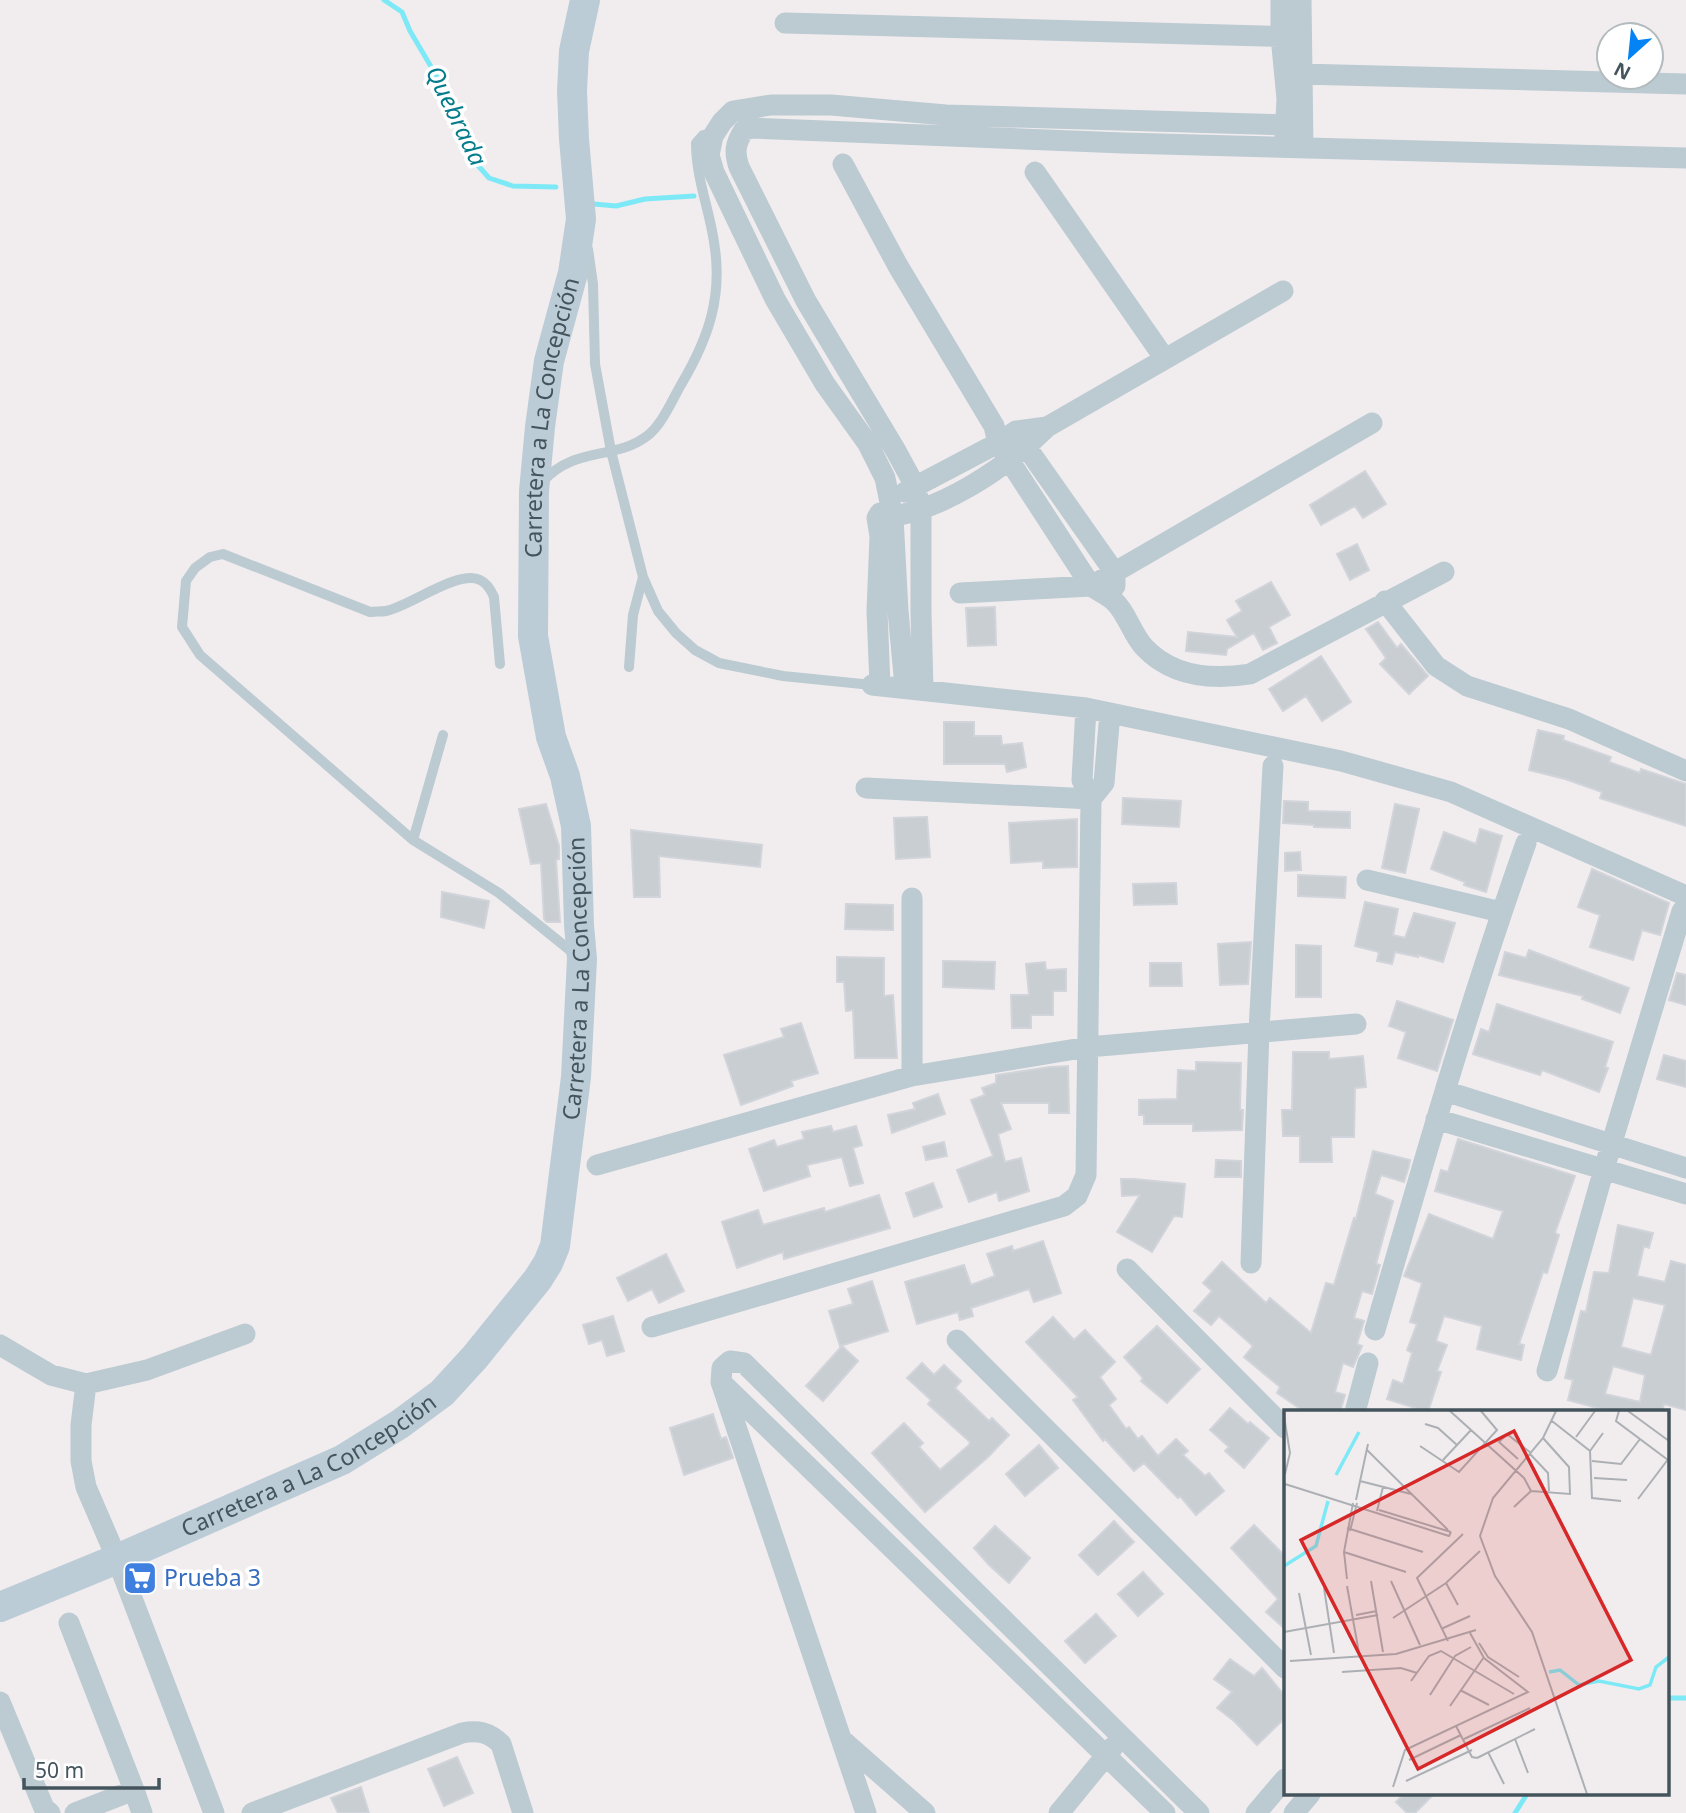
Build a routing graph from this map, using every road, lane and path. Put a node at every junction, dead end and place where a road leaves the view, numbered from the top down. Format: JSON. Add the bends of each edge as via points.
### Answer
{"nodes":[{"id":1,"x":585,"y":0,"type":"edge"},
{"id":2,"x":1281,"y":0,"type":"edge"},
{"id":3,"x":1301,"y":0,"type":"edge"},
{"id":4,"x":785,"y":23,"type":"dead end"},
{"id":5,"x":1291,"y":37,"type":"junction"},
{"id":6,"x":1300,"y":75,"type":"junction"},
{"id":7,"x":1686,"y":84,"type":"edge"},
{"id":8,"x":713,"y":135,"type":"junction"},
{"id":9,"x":1291,"y":139,"type":"junction"},
{"id":10,"x":1686,"y":158,"type":"edge"},
{"id":11,"x":843,"y":164,"type":"dead end"},
{"id":12,"x":1035,"y":172,"type":"dead end"},
{"id":13,"x":581,"y":219,"type":"junction"},
{"id":14,"x":1283,"y":291,"type":"dead end"},
{"id":15,"x":1165,"y":359,"type":"junction"},
{"id":16,"x":1372,"y":423,"type":"dead end"},
{"id":17,"x":1009,"y":442,"type":"junction"},
{"id":18,"x":611,"y":451,"type":"junction"},
{"id":19,"x":915,"y":486,"type":"junction"},
{"id":20,"x":534,"y":491,"type":"junction"},
{"id":21,"x":921,"y":509,"type":"junction"},
{"id":22,"x":887,"y":512,"type":"junction"},
{"id":23,"x":1444,"y":572,"type":"dead end"},
{"id":24,"x":1115,"y":573,"type":"junction"},
{"id":25,"x":643,"y":577,"type":"junction"},
{"id":26,"x":1091,"y":586,"type":"junction"},
{"id":27,"x":961,"y":593,"type":"dead end"},
{"id":28,"x":1114,"y":601,"type":"junction"},
{"id":29,"x":1385,"y":601,"type":"junction"},
{"id":30,"x":887,"y":611,"type":"junction"},
{"id":31,"x":921,"y":612,"type":"junction"},
{"id":32,"x":500,"y":664,"type":"dead end"},
{"id":33,"x":629,"y":667,"type":"dead end"},
{"id":34,"x":876,"y":685,"type":"junction"},
{"id":35,"x":914,"y":687,"type":"junction"},
{"id":36,"x":1086,"y":708,"type":"junction"},
{"id":37,"x":1111,"y":713,"type":"junction"},
{"id":38,"x":443,"y":736,"type":"dead end"},
{"id":39,"x":1273,"y":766,"type":"dead end"},
{"id":40,"x":1686,"y":771,"type":"edge"},
{"id":41,"x":866,"y":788,"type":"dead end"},
{"id":42,"x":1091,"y":799,"type":"junction"},
{"id":43,"x":413,"y":841,"type":"junction"},
{"id":44,"x":1526,"y":843,"type":"dead end"},
{"id":45,"x":1367,"y":880,"type":"dead end"},
{"id":46,"x":912,"y":898,"type":"dead end"},
{"id":47,"x":1684,"y":903,"type":"edge"},
{"id":48,"x":1502,"y":912,"type":"junction"},
{"id":49,"x":582,"y":960,"type":"junction"},
{"id":50,"x":1356,"y":1024,"type":"dead end"},
{"id":51,"x":1259,"y":1031,"type":"junction"},
{"id":52,"x":1088,"y":1047,"type":"junction"},
{"id":53,"x":912,"y":1076,"type":"junction"},
{"id":54,"x":1444,"y":1091,"type":"junction"},
{"id":55,"x":1436,"y":1119,"type":"junction"},
{"id":56,"x":1611,"y":1146,"type":"junction"},
{"id":57,"x":597,"y":1166,"type":"dead end"},
{"id":58,"x":1686,"y":1168,"type":"edge"},
{"id":59,"x":1604,"y":1169,"type":"junction"},
{"id":60,"x":1686,"y":1194,"type":"edge"},
{"id":61,"x":1251,"y":1263,"type":"dead end"},
{"id":62,"x":1127,"y":1269,"type":"dead end"},
{"id":63,"x":652,"y":1327,"type":"dead end"},
{"id":64,"x":1375,"y":1330,"type":"dead end"},
{"id":65,"x":245,"y":1334,"type":"dead end"},
{"id":66,"x":957,"y":1340,"type":"dead end"},
{"id":67,"x":0,"y":1345,"type":"edge"},
{"id":68,"x":1368,"y":1363,"type":"dead end"},
{"id":69,"x":1547,"y":1371,"type":"dead end"},
{"id":70,"x":721,"y":1382,"type":"junction"},
{"id":71,"x":86,"y":1384,"type":"junction"},
{"id":72,"x":1356,"y":1410,"type":"edge"},
{"id":73,"x":1284,"y":1427,"type":"edge"},
{"id":74,"x":117,"y":1559,"type":"junction"},
{"id":75,"x":0,"y":1607,"type":"edge"},
{"id":76,"x":69,"y":1623,"type":"dead end"},
{"id":77,"x":1284,"y":1667,"type":"edge"},
{"id":78,"x":0,"y":1702,"type":"edge"},
{"id":79,"x":1121,"y":1736,"type":"junction"},
{"id":80,"x":840,"y":1738,"type":"junction"},
{"id":81,"x":1105,"y":1756,"type":"junction"},
{"id":82,"x":1284,"y":1780,"type":"edge"},
{"id":83,"x":134,"y":1790,"type":"junction"},
{"id":84,"x":1308,"y":1796,"type":"edge"},
{"id":85,"x":50,"y":1813,"type":"edge"},
{"id":86,"x":75,"y":1813,"type":"edge"},
{"id":87,"x":142,"y":1813,"type":"edge"},
{"id":88,"x":214,"y":1813,"type":"edge"},
{"id":89,"x":252,"y":1813,"type":"edge"},
{"id":90,"x":523,"y":1813,"type":"edge"},
{"id":91,"x":866,"y":1813,"type":"edge"},
{"id":92,"x":925,"y":1813,"type":"edge"},
{"id":93,"x":1059,"y":1813,"type":"edge"},
{"id":94,"x":1165,"y":1813,"type":"edge"},
{"id":95,"x":1199,"y":1813,"type":"edge"},
{"id":96,"x":1256,"y":1813,"type":"edge"},
{"id":97,"x":1294,"y":1813,"type":"edge"}],
"edges":[{"from":1,"to":13,"type":"main road","name":"Carretera a La Concepción","via":[[572,91]]},
{"from":2,"to":5,"type":"street"},
{"from":3,"to":5,"type":"street"},
{"from":4,"to":5,"type":"street"},
{"from":5,"to":6,"type":"street"},
{"from":5,"to":9,"type":"street","via":[[1287,99]]},
{"from":6,"to":7,"type":"street"},
{"from":6,"to":9,"type":"street"},
{"from":8,"to":9,"type":"street","via":[[733,111],[771,105],[831,105]]},
{"from":8,"to":18,"type":"lane","via":[[703,135],[696,143],[696,167],[714,242],[718,291],[708,327],[697,357],[652,432],[640,442]]},
{"from":8,"to":22,"type":"street","via":[[709,155],[714,172],[775,299],[825,384],[868,444],[885,478]]},
{"from":9,"to":10,"type":"street"},
{"from":9,"to":19,"type":"street","via":[[1123,143],[744,130],[736,143],[739,167],[806,301]]},
{"from":11,"to":17,"type":"street","via":[[898,266]]},
{"from":12,"to":15,"type":"street"},
{"from":13,"to":18,"type":"lane","via":[[593,284],[595,364]]},
{"from":13,"to":20,"type":"main road","name":"Carretera a La Concepción","via":[[573,273],[550,361]]},
{"from":14,"to":15,"type":"street"},
{"from":15,"to":17,"type":"street","via":[[1047,427]]},
{"from":16,"to":24,"type":"street"},
{"from":17,"to":19,"type":"street"},
{"from":17,"to":21,"type":"street","via":[[984,480]]},
{"from":17,"to":24,"type":"street"},
{"from":17,"to":26,"type":"street"},
{"from":18,"to":20,"type":"lane","via":[[568,462]]},
{"from":18,"to":25,"type":"lane"},
{"from":19,"to":21,"type":"street"},
{"from":19,"to":22,"type":"street"},
{"from":20,"to":49,"type":"main road","name":"Carretera a La Concepción","via":[[533,636],[551,737],[576,826]]},
{"from":21,"to":22,"type":"street"},
{"from":21,"to":31,"type":"street"},
{"from":22,"to":30,"type":"street"},
{"from":23,"to":29,"type":"street"},
{"from":24,"to":26,"type":"street"},
{"from":24,"to":28,"type":"street"},
{"from":25,"to":33,"type":"lane","via":[[633,615]]},
{"from":25,"to":34,"type":"lane","via":[[658,611],[676,633],[719,663],[783,676]]},
{"from":26,"to":27,"type":"street"},
{"from":26,"to":28,"type":"street"},
{"from":28,"to":29,"type":"street","via":[[1143,646],[1165,664],[1222,678],[1250,674]]},
{"from":29,"to":40,"type":"street","via":[[1436,666],[1467,686],[1569,719]]},
{"from":30,"to":31,"type":"street"},
{"from":30,"to":34,"type":"street"},
{"from":30,"to":35,"type":"street"},
{"from":31,"to":35,"type":"street"},
{"from":32,"to":43,"type":"lane","via":[[494,597],[481,580],[471,577],[400,606],[370,612],[223,554],[210,557],[186,581],[182,627],[200,655]]},
{"from":34,"to":35,"type":"street"},
{"from":35,"to":36,"type":"street"},
{"from":36,"to":37,"type":"street"},
{"from":36,"to":42,"type":"street","via":[[1082,780]]},
{"from":37,"to":42,"type":"street","via":[[1104,783]]},
{"from":37,"to":47,"type":"street","via":[[1341,761],[1451,792]]},
{"from":38,"to":43,"type":"lane"},
{"from":39,"to":51,"type":"street"},
{"from":41,"to":42,"type":"street"},
{"from":42,"to":52,"type":"street"},
{"from":43,"to":49,"type":"lane","via":[[499,893]]},
{"from":44,"to":48,"type":"street"},
{"from":45,"to":48,"type":"street"},
{"from":46,"to":53,"type":"street"},
{"from":47,"to":56,"type":"street"},
{"from":48,"to":54,"type":"street"},
{"from":49,"to":74,"type":"main road","name":"Carretera a La Concepción","via":[[576,1077],[558,1228],[548,1263],[528,1292],[442,1393],[400,1424],[342,1460]]},
{"from":50,"to":51,"type":"street"},
{"from":51,"to":52,"type":"street"},
{"from":51,"to":61,"type":"street"},
{"from":52,"to":53,"type":"street"},
{"from":52,"to":63,"type":"street","via":[[1086,1175],[1077,1196],[1064,1206]]},
{"from":53,"to":57,"type":"street"},
{"from":54,"to":55,"type":"street"},
{"from":54,"to":56,"type":"street"},
{"from":55,"to":59,"type":"street"},
{"from":55,"to":64,"type":"street"},
{"from":56,"to":58,"type":"street"},
{"from":56,"to":59,"type":"street"},
{"from":59,"to":60,"type":"street"},
{"from":59,"to":69,"type":"street"},
{"from":62,"to":73,"type":"street"},
{"from":65,"to":71,"type":"street","via":[[147,1370]]},
{"from":66,"to":77,"type":"street"},
{"from":67,"to":71,"type":"street","via":[[51,1375]]},
{"from":68,"to":72,"type":"street"},
{"from":70,"to":79,"type":"street","via":[[722,1367],[730,1361],[744,1363]]},
{"from":70,"to":80,"type":"street"},
{"from":70,"to":81,"type":"street"},
{"from":71,"to":74,"type":"street","via":[[81,1461],[86,1487]]},
{"from":74,"to":75,"type":"main road","name":"Carretera a La Concepción"},
{"from":74,"to":88,"type":"street"},
{"from":76,"to":83,"type":"street"},
{"from":78,"to":85,"type":"street"},
{"from":79,"to":81,"type":"street"},
{"from":79,"to":95,"type":"street"},
{"from":80,"to":91,"type":"street"},
{"from":80,"to":92,"type":"street"},
{"from":81,"to":93,"type":"street"},
{"from":81,"to":94,"type":"street"},
{"from":82,"to":96,"type":"street"},
{"from":83,"to":86,"type":"street"},
{"from":83,"to":87,"type":"street"},
{"from":84,"to":97,"type":"street"},
{"from":89,"to":90,"type":"street","via":[[473,1731],[493,1736],[501,1744]]}]}
